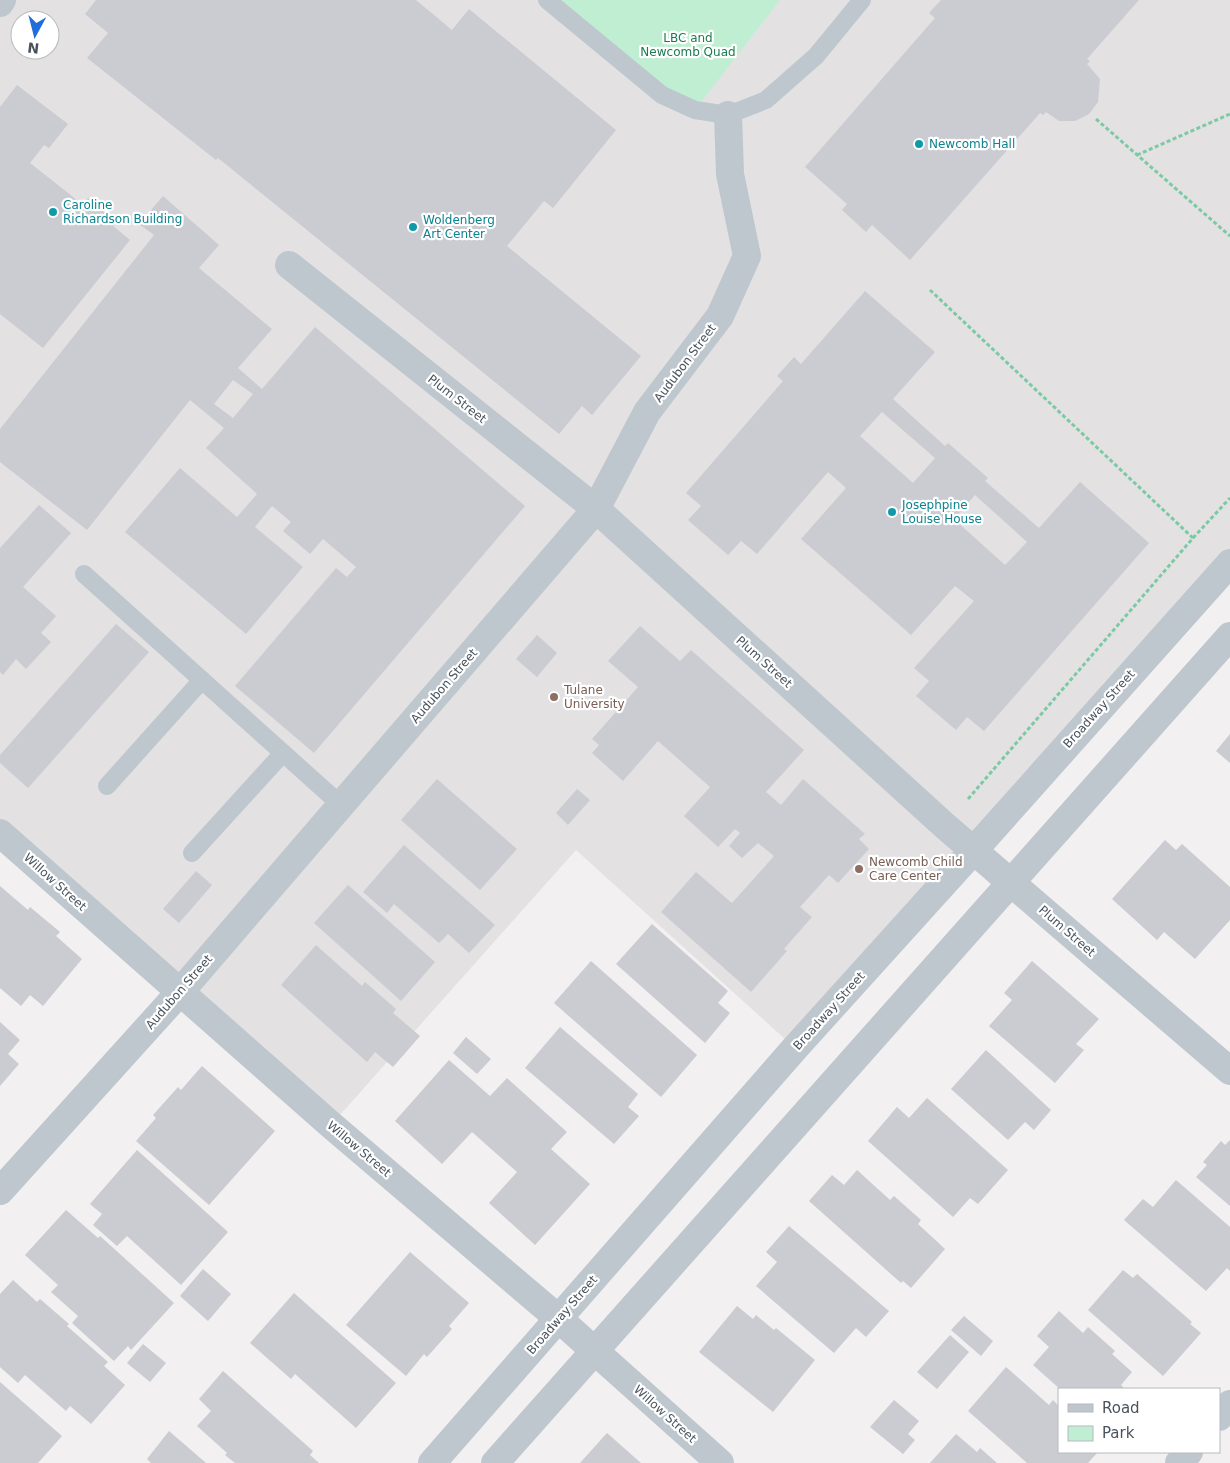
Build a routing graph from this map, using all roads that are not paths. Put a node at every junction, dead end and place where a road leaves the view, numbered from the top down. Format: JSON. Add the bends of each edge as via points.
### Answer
{"nodes":[{"id":1,"x":547,"y":0,"type":"edge"},
{"id":2,"x":862,"y":0,"type":"edge"},
{"id":3,"x":728,"y":115,"type":"junction"},
{"id":4,"x":289,"y":265,"type":"dead end"},
{"id":5,"x":596,"y":509,"type":"junction"},
{"id":6,"x":1230,"y":563,"type":"edge"},
{"id":7,"x":84,"y":574,"type":"dead end"},
{"id":8,"x":1230,"y":636,"type":"edge"},
{"id":9,"x":202,"y":680,"type":"junction"},
{"id":10,"x":283,"y":753,"type":"junction"},
{"id":11,"x":107,"y":786,"type":"dead end"},
{"id":12,"x":341,"y":805,"type":"junction"},
{"id":13,"x":0,"y":833,"type":"edge"},
{"id":14,"x":974,"y":850,"type":"junction"},
{"id":15,"x":192,"y":853,"type":"dead end"},
{"id":16,"x":1010,"y":882,"type":"junction"},
{"id":17,"x":180,"y":992,"type":"junction"},
{"id":18,"x":1230,"y":1072,"type":"edge"},
{"id":19,"x":0,"y":1191,"type":"edge"},
{"id":20,"x":559,"y":1319,"type":"junction"},
{"id":21,"x":594,"y":1350,"type":"junction"},
{"id":22,"x":1230,"y":1404,"type":"edge"},
{"id":23,"x":1220,"y":1416,"type":"edge"},
{"id":24,"x":1187,"y":1453,"type":"edge"},
{"id":25,"x":432,"y":1463,"type":"edge"},
{"id":26,"x":495,"y":1463,"type":"edge"},
{"id":27,"x":720,"y":1463,"type":"edge"},
{"id":28,"x":1179,"y":1463,"type":"edge"}],
"edges":[{"from":1,"to":3,"type":"lane","via":[[662,95],[695,110]]},
{"from":2,"to":3,"type":"lane","via":[[816,56],[766,100]]},
{"from":3,"to":5,"type":"street","name":"Audubon Street","via":[[730,174],[747,256],[720,316],[647,412]]},
{"from":4,"to":5,"type":"street","name":"Plum Street"},
{"from":5,"to":12,"type":"street","name":"Audubon Street"},
{"from":5,"to":14,"type":"street","name":"Plum Street"},
{"from":6,"to":14,"type":"street","name":"Broadway Street"},
{"from":7,"to":9,"type":"lane"},
{"from":8,"to":16,"type":"street"},
{"from":9,"to":10,"type":"lane"},
{"from":9,"to":11,"type":"lane"},
{"from":10,"to":12,"type":"lane"},
{"from":10,"to":15,"type":"lane"},
{"from":12,"to":17,"type":"street","name":"Audubon Street"},
{"from":13,"to":17,"type":"street","name":"Willow Street"},
{"from":14,"to":16,"type":"street","name":"Plum Street"},
{"from":14,"to":20,"type":"street","name":"Broadway Street","via":[[795,1048]]},
{"from":16,"to":18,"type":"street","name":"Plum Street"},
{"from":16,"to":21,"type":"street"},
{"from":17,"to":19,"type":"street","name":"Audubon Street"},
{"from":17,"to":20,"type":"street","name":"Willow Street"},
{"from":20,"to":21,"type":"street","name":"Willow Street"},
{"from":20,"to":25,"type":"street","name":"Broadway Street"},
{"from":21,"to":26,"type":"street"},
{"from":21,"to":27,"type":"street","name":"Willow Street"},
{"from":22,"to":23,"type":"street"},
{"from":24,"to":28,"type":"street"}]}
